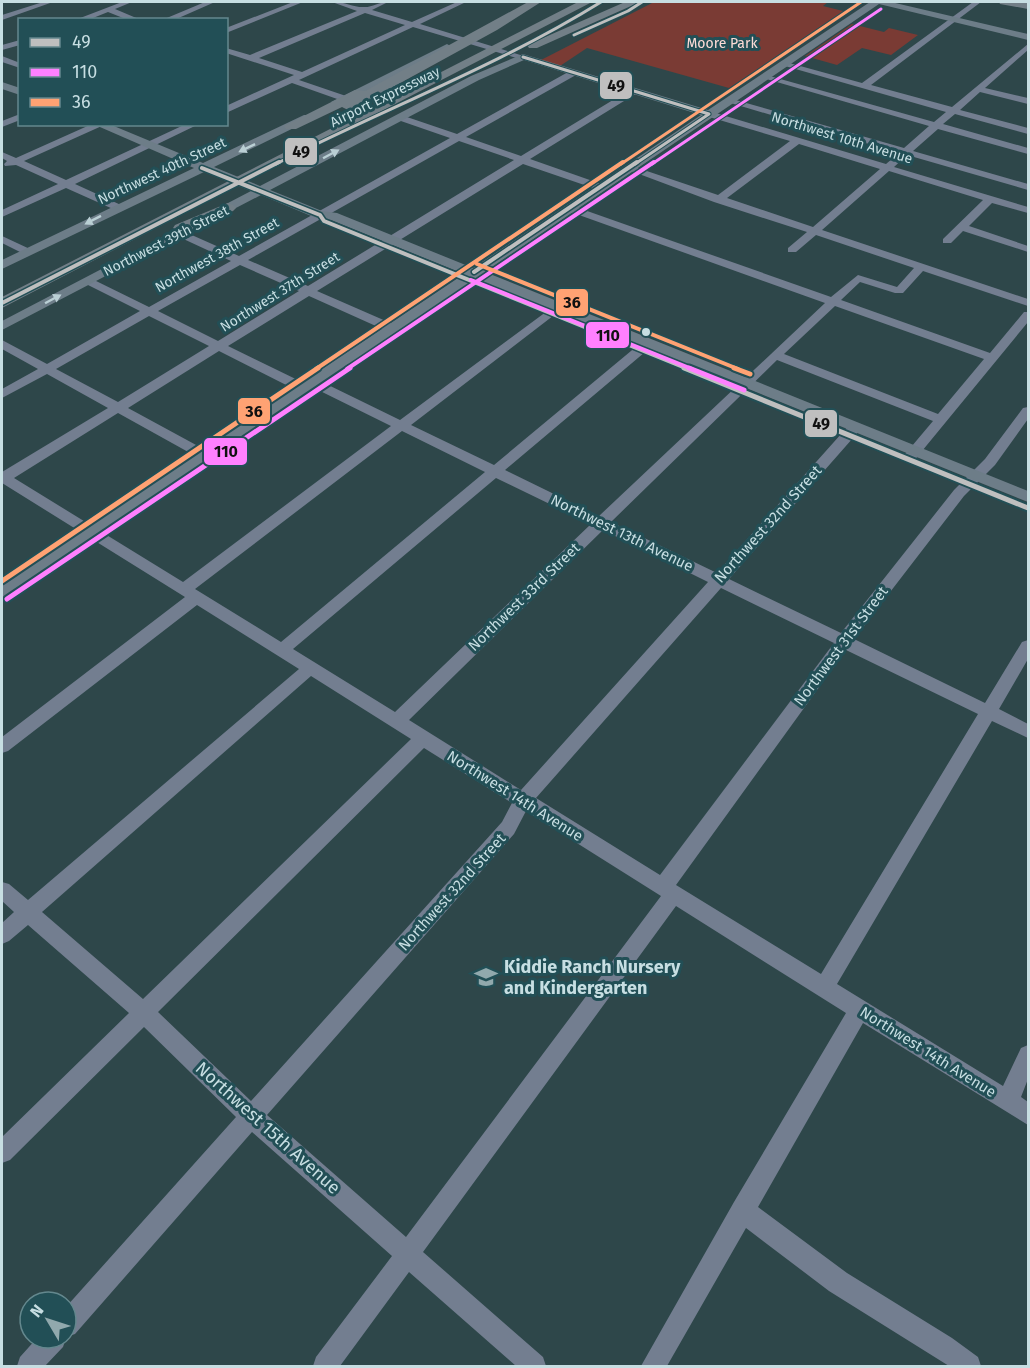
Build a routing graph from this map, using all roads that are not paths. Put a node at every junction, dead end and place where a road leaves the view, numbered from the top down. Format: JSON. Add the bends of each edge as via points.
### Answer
{"nodes":[{"id":1,"x":49,"y":2,"type":"edge"},
{"id":2,"x":128,"y":2,"type":"edge"},
{"id":3,"x":211,"y":2,"type":"edge"},
{"id":4,"x":299,"y":2,"type":"edge"},
{"id":5,"x":336,"y":2,"type":"edge"},
{"id":6,"x":384,"y":2,"type":"edge"},
{"id":7,"x":462,"y":2,"type":"edge"},
{"id":8,"x":535,"y":2,"type":"edge"},
{"id":9,"x":547,"y":2,"type":"edge"},
{"id":10,"x":575,"y":2,"type":"edge"},
{"id":11,"x":586,"y":2,"type":"edge"},
{"id":12,"x":601,"y":2,"type":"edge"},
{"id":13,"x":618,"y":2,"type":"edge"},
{"id":14,"x":634,"y":2,"type":"edge"},
{"id":15,"x":642,"y":2,"type":"edge"},
{"id":16,"x":876,"y":2,"type":"edge"},
{"id":17,"x":881,"y":2,"type":"edge"},
{"id":18,"x":977,"y":2,"type":"edge"},
{"id":19,"x":1004,"y":2,"type":"edge"},
{"id":20,"x":1016,"y":2,"type":"edge"},
{"id":21,"x":898,"y":4,"type":"edge"},
{"id":22,"x":1029,"y":5,"type":"edge"},
{"id":23,"x":107,"y":9,"type":"junction"},
{"id":24,"x":364,"y":10,"type":"junction"},
{"id":25,"x":10,"y":15,"type":"junction"},
{"id":26,"x":2,"y":18,"type":"edge"},
{"id":27,"x":18,"y":18,"type":"edge"},
{"id":28,"x":84,"y":18,"type":"edge"},
{"id":29,"x":132,"y":18,"type":"edge"},
{"id":30,"x":171,"y":18,"type":"edge"},
{"id":31,"x":954,"y":19,"type":"junction"},
{"id":32,"x":413,"y":24,"type":"junction"},
{"id":33,"x":228,"y":30,"type":"edge"},
{"id":34,"x":483,"y":36,"type":"junction"},
{"id":35,"x":553,"y":37,"type":"junction"},
{"id":36,"x":1029,"y":37,"type":"edge"},
{"id":37,"x":18,"y":43,"type":"edge"},
{"id":38,"x":517,"y":46,"type":"junction"},
{"id":39,"x":1029,"y":46,"type":"edge"},
{"id":40,"x":2,"y":48,"type":"edge"},
{"id":41,"x":228,"y":51,"type":"edge"},
{"id":42,"x":475,"y":52,"type":"junction"},
{"id":43,"x":441,"y":55,"type":"junction"},
{"id":44,"x":251,"y":58,"type":"junction"},
{"id":45,"x":2,"y":59,"type":"edge"},
{"id":46,"x":782,"y":64,"type":"junction"},
{"id":47,"x":18,"y":65,"type":"edge"},
{"id":48,"x":573,"y":73,"type":"junction"},
{"id":49,"x":302,"y":75,"type":"junction"},
{"id":50,"x":764,"y":77,"type":"junction"},
{"id":51,"x":291,"y":80,"type":"junction"},
{"id":52,"x":864,"y":86,"type":"junction"},
{"id":53,"x":3,"y":87,"type":"edge"},
{"id":54,"x":979,"y":89,"type":"junction"},
{"id":55,"x":18,"y":91,"type":"edge"},
{"id":56,"x":634,"y":91,"type":"junction"},
{"id":57,"x":343,"y":98,"type":"junction"},
{"id":58,"x":729,"y":100,"type":"junction"},
{"id":59,"x":1029,"y":101,"type":"edge"},
{"id":60,"x":228,"y":109,"type":"edge"},
{"id":61,"x":955,"y":111,"type":"junction"},
{"id":62,"x":709,"y":114,"type":"junction"},
{"id":63,"x":18,"y":118,"type":"edge"},
{"id":64,"x":400,"y":118,"type":"junction"},
{"id":65,"x":2,"y":124,"type":"edge"},
{"id":66,"x":939,"y":125,"type":"junction"},
{"id":67,"x":96,"y":126,"type":"edge"},
{"id":68,"x":100,"y":126,"type":"edge"},
{"id":69,"x":174,"y":126,"type":"edge"},
{"id":70,"x":191,"y":126,"type":"edge"},
{"id":71,"x":291,"y":126,"type":"junction"},
{"id":72,"x":183,"y":130,"type":"junction"},
{"id":73,"x":1029,"y":131,"type":"edge"},
{"id":74,"x":459,"y":138,"type":"junction"},
{"id":75,"x":798,"y":140,"type":"junction"},
{"id":76,"x":149,"y":146,"type":"junction"},
{"id":77,"x":1029,"y":151,"type":"edge"},
{"id":78,"x":907,"y":152,"type":"junction"},
{"id":79,"x":2,"y":155,"type":"edge"},
{"id":80,"x":279,"y":156,"type":"junction"},
{"id":81,"x":522,"y":159,"type":"junction"},
{"id":82,"x":16,"y":161,"type":"junction"},
{"id":83,"x":2,"y":167,"type":"edge"},
{"id":84,"x":888,"y":167,"type":"junction"},
{"id":85,"x":202,"y":168,"type":"junction"},
{"id":86,"x":628,"y":168,"type":"junction"},
{"id":87,"x":66,"y":183,"type":"junction"},
{"id":88,"x":600,"y":187,"type":"junction"},
{"id":89,"x":1029,"y":187,"type":"edge"},
{"id":90,"x":211,"y":190,"type":"junction"},
{"id":91,"x":261,"y":191,"type":"junction"},
{"id":92,"x":991,"y":198,"type":"junction"},
{"id":93,"x":718,"y":200,"type":"junction"},
{"id":94,"x":117,"y":207,"type":"junction"},
{"id":95,"x":228,"y":208,"type":"junction"},
{"id":96,"x":569,"y":208,"type":"junction"},
{"id":97,"x":1029,"y":210,"type":"edge"},
{"id":98,"x":2,"y":214,"type":"edge"},
{"id":99,"x":320,"y":215,"type":"junction"},
{"id":100,"x":962,"y":227,"type":"junction"},
{"id":101,"x":815,"y":231,"type":"junction"},
{"id":102,"x":181,"y":234,"type":"junction"},
{"id":103,"x":2,"y":239,"type":"edge"},
{"id":104,"x":947,"y":241,"type":"dead end"},
{"id":105,"x":387,"y":243,"type":"junction"},
{"id":106,"x":1029,"y":249,"type":"edge"},
{"id":107,"x":792,"y":250,"type":"dead end"},
{"id":108,"x":28,"y":252,"type":"junction"},
{"id":109,"x":238,"y":260,"type":"junction"},
{"id":110,"x":2,"y":265,"type":"edge"},
{"id":111,"x":921,"y":267,"type":"junction"},
{"id":112,"x":469,"y":275,"type":"junction"},
{"id":113,"x":88,"y":281,"type":"junction"},
{"id":114,"x":310,"y":291,"type":"junction"},
{"id":115,"x":6,"y":295,"type":"edge"},
{"id":116,"x":832,"y":301,"type":"junction"},
{"id":117,"x":1029,"y":303,"type":"edge"},
{"id":118,"x":148,"y":311,"type":"junction"},
{"id":119,"x":553,"y":311,"type":"junction"},
{"id":120,"x":1029,"y":315,"type":"edge"},
{"id":121,"x":2,"y":326,"type":"edge"},
{"id":122,"x":1024,"y":327,"type":"edge"},
{"id":123,"x":391,"y":328,"type":"junction"},
{"id":124,"x":2,"y":344,"type":"edge"},
{"id":125,"x":220,"y":347,"type":"junction"},
{"id":126,"x":643,"y":347,"type":"junction"},
{"id":127,"x":776,"y":355,"type":"junction"},
{"id":128,"x":992,"y":358,"type":"junction"},
{"id":129,"x":46,"y":369,"type":"junction"},
{"id":130,"x":307,"y":385,"type":"junction"},
{"id":131,"x":742,"y":386,"type":"junction"},
{"id":132,"x":2,"y":394,"type":"edge"},
{"id":133,"x":119,"y":408,"type":"junction"},
{"id":134,"x":1029,"y":411,"type":"edge"},
{"id":135,"x":942,"y":420,"type":"junction"},
{"id":136,"x":400,"y":425,"type":"junction"},
{"id":137,"x":851,"y":431,"type":"junction"},
{"id":138,"x":204,"y":455,"type":"junction"},
{"id":139,"x":911,"y":455,"type":"junction"},
{"id":140,"x":496,"y":471,"type":"junction"},
{"id":141,"x":2,"y":477,"type":"edge"},
{"id":142,"x":972,"y":479,"type":"junction"},
{"id":143,"x":1029,"y":496,"type":"edge"},
{"id":144,"x":1029,"y":508,"type":"edge"},
{"id":145,"x":601,"y":523,"type":"junction"},
{"id":146,"x":92,"y":531,"type":"junction"},
{"id":147,"x":718,"y":579,"type":"junction"},
{"id":148,"x":2,"y":592,"type":"edge"},
{"id":149,"x":190,"y":593,"type":"junction"},
{"id":150,"x":844,"y":641,"type":"junction"},
{"id":151,"x":1029,"y":646,"type":"edge"},
{"id":152,"x":283,"y":650,"type":"junction"},
{"id":153,"x":310,"y":668,"type":"junction"},
{"id":154,"x":989,"y":712,"type":"junction"},
{"id":155,"x":397,"y":722,"type":"junction"},
{"id":156,"x":1029,"y":731,"type":"edge"},
{"id":157,"x":423,"y":738,"type":"junction"},
{"id":158,"x":2,"y":746,"type":"edge"},
{"id":159,"x":523,"y":800,"type":"junction"},
{"id":160,"x":2,"y":890,"type":"edge"},
{"id":161,"x":667,"y":892,"type":"junction"},
{"id":162,"x":27,"y":913,"type":"junction"},
{"id":163,"x":2,"y":935,"type":"edge"},
{"id":164,"x":824,"y":987,"type":"junction"},
{"id":165,"x":860,"y":1009,"type":"junction"},
{"id":166,"x":143,"y":1012,"type":"junction"},
{"id":167,"x":1029,"y":1055,"type":"edge"},
{"id":168,"x":1008,"y":1101,"type":"junction"},
{"id":169,"x":1029,"y":1114,"type":"edge"},
{"id":170,"x":252,"y":1117,"type":"junction"},
{"id":171,"x":2,"y":1152,"type":"edge"},
{"id":172,"x":742,"y":1210,"type":"junction"},
{"id":173,"x":409,"y":1254,"type":"junction"},
{"id":174,"x":78,"y":1312,"type":"edge"},
{"id":175,"x":43,"y":1350,"type":"edge"},
{"id":176,"x":29,"y":1366,"type":"edge"},
{"id":177,"x":325,"y":1366,"type":"edge"},
{"id":178,"x":534,"y":1366,"type":"edge"},
{"id":179,"x":653,"y":1366,"type":"edge"},
{"id":180,"x":969,"y":1366,"type":"edge"}],
"edges":[{"from":1,"to":25,"type":"street"},
{"from":2,"to":23,"type":"street"},
{"from":3,"to":30,"type":"street"},
{"from":4,"to":33,"type":"street"},
{"from":5,"to":24,"type":"street","name":"Northwest 10th Avenue"},
{"from":6,"to":24,"type":"street"},
{"from":7,"to":32,"type":"street"},
{"from":8,"to":34,"type":"highway"},
{"from":9,"to":34,"type":"highway"},
{"from":10,"to":38,"type":"highway","name":"Airport Expressway"},
{"from":11,"to":38,"type":"highway","name":"Airport Expressway"},
{"from":12,"to":38,"type":"highway"},
{"from":13,"to":35,"type":"highway"},
{"from":14,"to":35,"type":"highway"},
{"from":15,"to":38,"type":"highway","via":[[601,23]]},
{"from":16,"to":46,"type":"main road"},
{"from":17,"to":21,"type":"main road"},
{"from":18,"to":31,"type":"street"},
{"from":19,"to":22,"type":"highway"},
{"from":20,"to":22,"type":"highway"},
{"from":21,"to":31,"type":"main road"},
{"from":23,"to":28,"type":"street"},
{"from":23,"to":29,"type":"street"},
{"from":24,"to":32,"type":"street","name":"Northwest 10th Avenue"},
{"from":24,"to":44,"type":"street"},
{"from":25,"to":26,"type":"street"},
{"from":25,"to":27,"type":"street"},
{"from":31,"to":36,"type":"main road"},
{"from":31,"to":52,"type":"street"},
{"from":32,"to":42,"type":"street","name":"Northwest 10th Avenue"},
{"from":32,"to":49,"type":"street"},
{"from":34,"to":42,"type":"highway"},
{"from":35,"to":38,"type":"highway"},
{"from":37,"to":40,"type":"street"},
{"from":38,"to":42,"type":"highway"},
{"from":38,"to":42,"type":"highway","name":"Airport Expressway"},
{"from":38,"to":42,"type":"street","name":"Northwest 10th Avenue"},
{"from":38,"to":48,"type":"main road","name":"Northwest 10th Avenue"},
{"from":38,"to":64,"type":"main road","name":"Northwest 39th Street","via":[[475,78]]},
{"from":39,"to":54,"type":"street"},
{"from":41,"to":44,"type":"street"},
{"from":42,"to":43,"type":"highway"},
{"from":42,"to":57,"type":"main road","name":"Northwest 40th Street"},
{"from":42,"to":80,"type":"highway","name":"Airport Expressway","via":[[330,133]]},
{"from":42,"to":80,"type":"highway","name":"Airport Expressway","via":[[319,129]]},
{"from":42,"to":80,"type":"highway","via":[[461,77]]},
{"from":43,"to":71,"type":"highway"},
{"from":43,"to":80,"type":"highway","via":[[289,139]]},
{"from":44,"to":49,"type":"street"},
{"from":45,"to":47,"type":"street"},
{"from":46,"to":50,"type":"main road"},
{"from":46,"to":52,"type":"street"},
{"from":48,"to":56,"type":"main road","name":"Northwest 10th Avenue"},
{"from":48,"to":74,"type":"street","name":"Northwest 38th Street"},
{"from":49,"to":51,"type":"street"},
{"from":50,"to":58,"type":"main road"},
{"from":50,"to":66,"type":"street"},
{"from":51,"to":57,"type":"street"},
{"from":51,"to":60,"type":"street","via":[[241,99]]},
{"from":52,"to":61,"type":"street"},
{"from":53,"to":55,"type":"main road"},
{"from":54,"to":59,"type":"street"},
{"from":54,"to":61,"type":"street"},
{"from":56,"to":62,"type":"main road","name":"Northwest 10th Avenue"},
{"from":56,"to":81,"type":"street","name":"Northwest 37th Street"},
{"from":57,"to":71,"type":"main road","name":"Northwest 40th Street"},
{"from":58,"to":62,"type":"main road"},
{"from":58,"to":78,"type":"street"},
{"from":61,"to":66,"type":"street"},
{"from":61,"to":73,"type":"street"},
{"from":62,"to":75,"type":"street","name":"Northwest 10th Avenue"},
{"from":62,"to":86,"type":"main road"},
{"from":63,"to":65,"type":"street"},
{"from":64,"to":74,"type":"street"},
{"from":91,"to":64,"type":"main road","name":"Northwest 39th Street","one_way":true},
{"from":66,"to":77,"type":"street"},
{"from":66,"to":78,"type":"street"},
{"from":67,"to":82,"type":"street"},
{"from":68,"to":76,"type":"main road"},
{"from":69,"to":72,"type":"street"},
{"from":70,"to":72,"type":"street"},
{"from":71,"to":85,"type":"main road","name":"Northwest 40th Street","one_way":true},
{"from":72,"to":76,"type":"street"},
{"from":74,"to":81,"type":"street"},
{"from":74,"to":99,"type":"street","name":"Northwest 38th Street"},
{"from":75,"to":84,"type":"street","name":"Northwest 10th Avenue"},
{"from":75,"to":93,"type":"street"},
{"from":76,"to":85,"type":"main road"},
{"from":76,"to":87,"type":"street"},
{"from":78,"to":84,"type":"street"},
{"from":78,"to":89,"type":"street"},
{"from":79,"to":82,"type":"street"},
{"from":80,"to":90,"type":"highway","name":"Airport Expressway","via":[[262,170]]},
{"from":80,"to":90,"type":"highway","name":"Airport Expressway","via":[[246,166]]},
{"from":81,"to":88,"type":"street"},
{"from":81,"to":105,"type":"street","name":"Northwest 37th Street"},
{"from":82,"to":83,"type":"street"},
{"from":82,"to":87,"type":"street"},
{"from":84,"to":92,"type":"street","name":"Northwest 10th Avenue"},
{"from":84,"to":101,"type":"street"},
{"from":85,"to":91,"type":"main road"},
{"from":85,"to":94,"type":"main road","name":"Northwest 40th Street"},
{"from":86,"to":88,"type":"main road"},
{"from":86,"to":93,"type":"street"},
{"from":87,"to":94,"type":"street"},
{"from":87,"to":98,"type":"street"},
{"from":88,"to":96,"type":"main road"},
{"from":90,"to":115,"type":"highway","name":"Airport Expressway"},
{"from":91,"to":95,"type":"main road","name":"Northwest 39th Street"},
{"from":91,"to":99,"type":"main road"},
{"from":92,"to":97,"type":"street","name":"Northwest 10th Avenue"},
{"from":92,"to":100,"type":"street"},
{"from":93,"to":101,"type":"street"},
{"from":94,"to":108,"type":"main road","name":"Northwest 40th Street","one_way":true},
{"from":95,"to":102,"type":"main road","name":"Northwest 39th Street"},
{"from":95,"to":115,"type":"highway","via":[[71,277]]},
{"from":96,"to":112,"type":"main road"},
{"from":96,"to":116,"type":"street"},
{"from":99,"to":105,"type":"main road","via":[[324,221]]},
{"from":99,"to":109,"type":"street","name":"Northwest 38th Street"},
{"from":100,"to":104,"type":"street"},
{"from":100,"to":106,"type":"street"},
{"from":101,"to":107,"type":"street"},
{"from":101,"to":111,"type":"street"},
{"from":102,"to":109,"type":"street"},
{"from":102,"to":113,"type":"main road","name":"Northwest 39th Street"},
{"from":103,"to":108,"type":"street"},
{"from":105,"to":112,"type":"main road"},
{"from":105,"to":114,"type":"street","name":"Northwest 37th Street"},
{"from":108,"to":110,"type":"main road","name":"Northwest 40th Street"},
{"from":109,"to":114,"type":"street"},
{"from":109,"to":118,"type":"street","name":"Northwest 38th Street"},
{"from":111,"to":116,"type":"street","name":"Northwest 33rd Street","via":[[899,291],[858,278]]},
{"from":111,"to":117,"type":"street"},
{"from":112,"to":119,"type":"main road"},
{"from":112,"to":123,"type":"main road"},
{"from":113,"to":118,"type":"street","name":"Northwest 13th Avenue"},
{"from":121,"to":113,"type":"main road","name":"Northwest 39th Street","one_way":true},
{"from":114,"to":123,"type":"street"},
{"from":114,"to":125,"type":"street","name":"Northwest 37th Street"},
{"from":116,"to":127,"type":"street","name":"Northwest 33rd Street"},
{"from":116,"to":128,"type":"street"},
{"from":118,"to":125,"type":"street","name":"Northwest 13th Avenue"},
{"from":118,"to":129,"type":"street","name":"Northwest 38th Street"},
{"from":119,"to":126,"type":"main road"},
{"from":119,"to":136,"type":"street"},
{"from":120,"to":122,"type":"street"},
{"from":122,"to":128,"type":"street"},
{"from":123,"to":130,"type":"main road"},
{"from":124,"to":129,"type":"street"},
{"from":125,"to":130,"type":"street","name":"Northwest 13th Avenue"},
{"from":125,"to":133,"type":"street","name":"Northwest 37th Street"},
{"from":126,"to":131,"type":"main road"},
{"from":126,"to":140,"type":"street"},
{"from":127,"to":131,"type":"street","name":"Northwest 33rd Street"},
{"from":127,"to":135,"type":"street"},
{"from":128,"to":135,"type":"street"},
{"from":129,"to":132,"type":"street","name":"Northwest 38th Street"},
{"from":129,"to":133,"type":"street"},
{"from":130,"to":136,"type":"street","name":"Northwest 13th Avenue"},
{"from":130,"to":138,"type":"main road"},
{"from":131,"to":137,"type":"main road"},
{"from":131,"to":145,"type":"street","name":"Northwest 33rd Street"},
{"from":133,"to":138,"type":"street"},
{"from":133,"to":141,"type":"street","name":"Northwest 37th Street"},
{"from":134,"to":142,"type":"street","name":"Northwest 31st Street"},
{"from":135,"to":139,"type":"street"},
{"from":136,"to":140,"type":"street","name":"Northwest 13th Avenue"},
{"from":136,"to":149,"type":"street"},
{"from":137,"to":139,"type":"main road"},
{"from":137,"to":147,"type":"street","name":"Northwest 32nd Street"},
{"from":138,"to":146,"type":"main road"},
{"from":139,"to":142,"type":"main road"},
{"from":140,"to":145,"type":"street","name":"Northwest 13th Avenue"},
{"from":140,"to":152,"type":"street"},
{"from":141,"to":146,"type":"street","name":"Northwest 14th Avenue"},
{"from":142,"to":143,"type":"main road"},
{"from":142,"to":144,"type":"main road"},
{"from":142,"to":150,"type":"street","name":"Northwest 31st Street"},
{"from":145,"to":147,"type":"street","name":"Northwest 13th Avenue"},
{"from":145,"to":155,"type":"street","name":"Northwest 33rd Street"},
{"from":146,"to":148,"type":"main road"},
{"from":146,"to":149,"type":"street","name":"Northwest 14th Avenue"},
{"from":147,"to":150,"type":"street","name":"Northwest 13th Avenue"},
{"from":147,"to":159,"type":"street","name":"Northwest 32nd Street"},
{"from":149,"to":152,"type":"street","name":"Northwest 14th Avenue"},
{"from":149,"to":158,"type":"street"},
{"from":150,"to":154,"type":"street","name":"Northwest 13th Avenue"},
{"from":150,"to":161,"type":"street","name":"Northwest 31st Street"},
{"from":151,"to":154,"type":"street"},
{"from":152,"to":153,"type":"street","name":"Northwest 14th Avenue"},
{"from":153,"to":155,"type":"street","name":"Northwest 14th Avenue"},
{"from":153,"to":162,"type":"street"},
{"from":154,"to":156,"type":"street","name":"Northwest 13th Avenue"},
{"from":154,"to":164,"type":"street"},
{"from":155,"to":157,"type":"street","name":"Northwest 14th Avenue"},
{"from":157,"to":159,"type":"street","name":"Northwest 14th Avenue"},
{"from":157,"to":166,"type":"street"},
{"from":159,"to":161,"type":"street","name":"Northwest 14th Avenue"},
{"from":159,"to":170,"type":"street","name":"Northwest 32nd Street","via":[[508,828]]},
{"from":160,"to":162,"type":"street","name":"Northwest 15th Avenue"},
{"from":161,"to":164,"type":"street","name":"Northwest 14th Avenue"},
{"from":161,"to":173,"type":"street","name":"Northwest 31st Street"},
{"from":162,"to":163,"type":"street"},
{"from":162,"to":166,"type":"street","name":"Northwest 15th Avenue"},
{"from":164,"to":165,"type":"street","name":"Northwest 14th Avenue"},
{"from":165,"to":168,"type":"street","name":"Northwest 14th Avenue"},
{"from":165,"to":172,"type":"street"},
{"from":166,"to":170,"type":"street","name":"Northwest 15th Avenue"},
{"from":166,"to":171,"type":"street"},
{"from":167,"to":168,"type":"street"},
{"from":168,"to":169,"type":"street","name":"Northwest 14th Avenue"},
{"from":170,"to":173,"type":"street","name":"Northwest 15th Avenue"},
{"from":170,"to":174,"type":"street","name":"Northwest 32nd Street"},
{"from":172,"to":179,"type":"street"},
{"from":172,"to":180,"type":"street","via":[[838,1282]]},
{"from":173,"to":177,"type":"street","name":"Northwest 31st Street"},
{"from":173,"to":178,"type":"street","name":"Northwest 15th Avenue"},
{"from":175,"to":176,"type":"street"}]}
